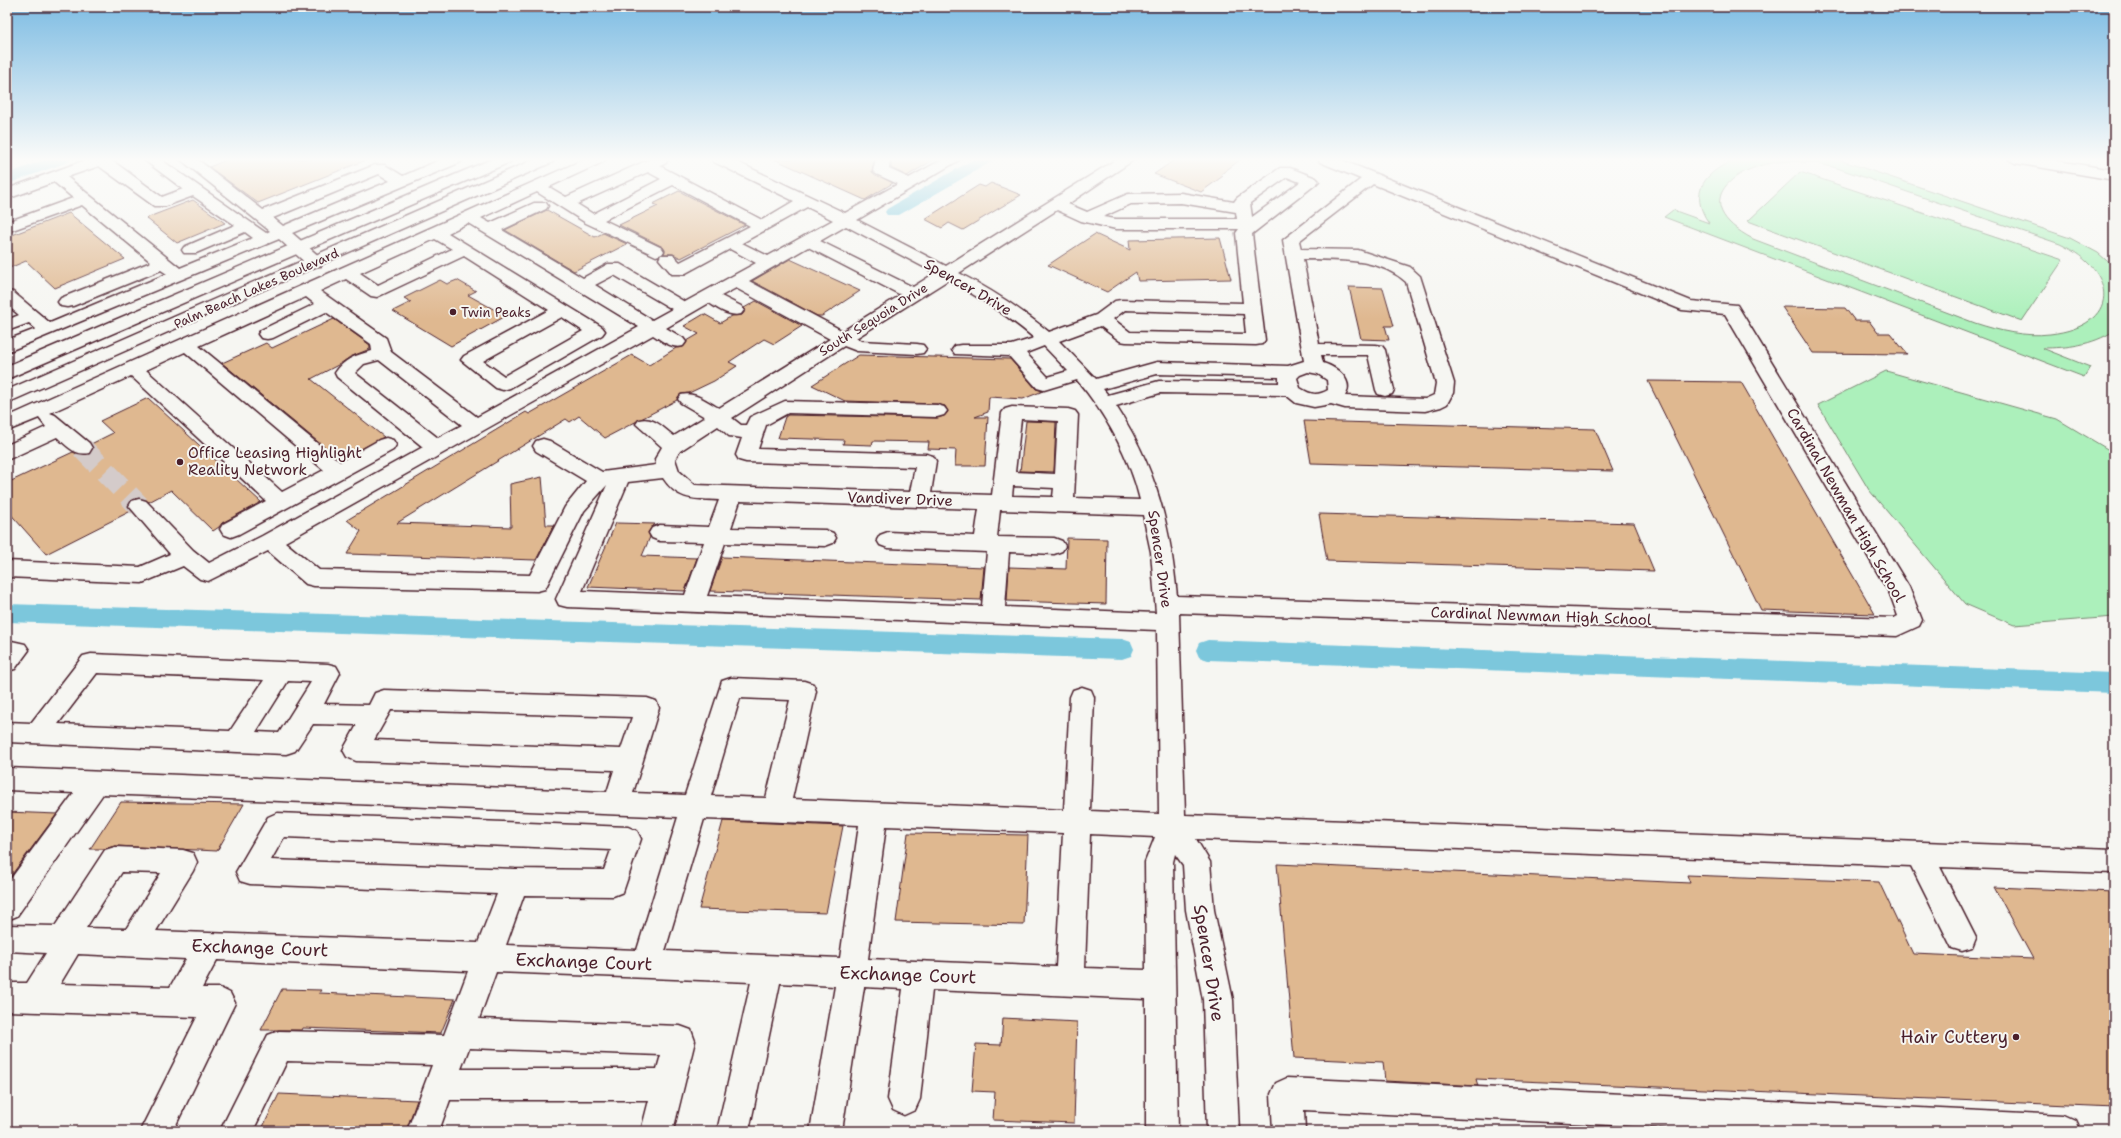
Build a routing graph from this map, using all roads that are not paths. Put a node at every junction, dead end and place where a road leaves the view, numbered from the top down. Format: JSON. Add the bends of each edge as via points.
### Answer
{"nodes":[{"id":1,"x":48,"y":212,"type":"edge"},
{"id":2,"x":100,"y":212,"type":"edge"},
{"id":3,"x":226,"y":212,"type":"edge"},
{"id":4,"x":255,"y":212,"type":"edge"},
{"id":5,"x":273,"y":212,"type":"edge"},
{"id":6,"x":329,"y":212,"type":"edge"},
{"id":7,"x":382,"y":212,"type":"edge"},
{"id":8,"x":429,"y":212,"type":"edge"},
{"id":9,"x":478,"y":212,"type":"edge"},
{"id":10,"x":527,"y":212,"type":"edge"},
{"id":11,"x":578,"y":212,"type":"edge"},
{"id":12,"x":608,"y":212,"type":"edge"},
{"id":13,"x":736,"y":212,"type":"edge"},
{"id":14,"x":786,"y":212,"type":"edge"},
{"id":15,"x":829,"y":212,"type":"edge"},
{"id":16,"x":860,"y":212,"type":"edge"},
{"id":17,"x":1043,"y":212,"type":"edge"},
{"id":18,"x":1074,"y":212,"type":"edge"},
{"id":19,"x":1100,"y":212,"type":"edge"},
{"id":20,"x":1228,"y":212,"type":"edge"},
{"id":21,"x":1327,"y":212,"type":"edge"},
{"id":22,"x":1455,"y":212,"type":"edge"},
{"id":23,"x":469,"y":216,"type":"junction"},
{"id":24,"x":261,"y":217,"type":"junction"},
{"id":25,"x":1087,"y":218,"type":"junction"},
{"id":26,"x":1247,"y":218,"type":"junction"},
{"id":27,"x":592,"y":220,"type":"junction"},
{"id":28,"x":846,"y":220,"type":"junction"},
{"id":29,"x":246,"y":226,"type":"junction"},
{"id":30,"x":762,"y":226,"type":"junction"},
{"id":31,"x":7,"y":227,"type":"edge"},
{"id":32,"x":490,"y":229,"type":"junction"},
{"id":33,"x":281,"y":232,"type":"junction"},
{"id":34,"x":434,"y":232,"type":"junction"},
{"id":35,"x":265,"y":239,"type":"junction"},
{"id":36,"x":808,"y":241,"type":"junction"},
{"id":37,"x":730,"y":243,"type":"junction"},
{"id":38,"x":299,"y":248,"type":"junction"},
{"id":39,"x":190,"y":250,"type":"dead end"},
{"id":40,"x":464,"y":250,"type":"junction"},
{"id":41,"x":1294,"y":254,"type":"junction"},
{"id":42,"x":315,"y":262,"type":"junction"},
{"id":43,"x":163,"y":263,"type":"junction"},
{"id":44,"x":769,"y":263,"type":"junction"},
{"id":45,"x":346,"y":271,"type":"junction"},
{"id":46,"x":947,"y":273,"type":"junction"},
{"id":47,"x":178,"y":275,"type":"junction"},
{"id":48,"x":736,"y":282,"type":"junction"},
{"id":49,"x":583,"y":285,"type":"junction"},
{"id":50,"x":306,"y":289,"type":"junction"},
{"id":51,"x":913,"y":294,"type":"junction"},
{"id":52,"x":7,"y":296,"type":"edge"},
{"id":53,"x":709,"y":297,"type":"junction"},
{"id":54,"x":67,"y":302,"type":"dead end"},
{"id":55,"x":328,"y":304,"type":"junction"},
{"id":56,"x":1253,"y":309,"type":"junction"},
{"id":57,"x":562,"y":310,"type":"junction"},
{"id":58,"x":686,"y":310,"type":"junction"},
{"id":59,"x":735,"y":310,"type":"dead end"},
{"id":60,"x":31,"y":316,"type":"junction"},
{"id":61,"x":1102,"y":319,"type":"junction"},
{"id":62,"x":7,"y":326,"type":"edge"},
{"id":63,"x":654,"y":327,"type":"junction"},
{"id":64,"x":48,"y":330,"type":"junction"},
{"id":65,"x":267,"y":334,"type":"dead end"},
{"id":66,"x":842,"y":339,"type":"junction"},
{"id":67,"x":1047,"y":339,"type":"junction"},
{"id":68,"x":678,"y":342,"type":"dead end"},
{"id":69,"x":186,"y":344,"type":"junction"},
{"id":70,"x":7,"y":347,"type":"edge"},
{"id":71,"x":917,"y":349,"type":"dead end"},
{"id":72,"x":961,"y":350,"type":"dead end"},
{"id":73,"x":1014,"y":351,"type":"junction"},
{"id":74,"x":382,"y":354,"type":"junction"},
{"id":75,"x":1312,"y":358,"type":"junction"},
{"id":76,"x":133,"y":368,"type":"junction"},
{"id":77,"x":7,"y":373,"type":"edge"},
{"id":78,"x":1290,"y":380,"type":"junction"},
{"id":79,"x":1091,"y":387,"type":"junction"},
{"id":80,"x":1385,"y":390,"type":"dead end"},
{"id":81,"x":7,"y":397,"type":"edge"},
{"id":82,"x":1332,"y":398,"type":"junction"},
{"id":83,"x":688,"y":399,"type":"dead end"},
{"id":84,"x":40,"y":410,"type":"junction"},
{"id":85,"x":937,"y":411,"type":"dead end"},
{"id":86,"x":719,"y":417,"type":"junction"},
{"id":87,"x":646,"y":424,"type":"dead end"},
{"id":88,"x":7,"y":425,"type":"edge"},
{"id":89,"x":475,"y":425,"type":"junction"},
{"id":90,"x":59,"y":429,"type":"junction"},
{"id":91,"x":753,"y":432,"type":"junction"},
{"id":92,"x":386,"y":446,"type":"dead end"},
{"id":93,"x":543,"y":446,"type":"dead end"},
{"id":94,"x":82,"y":448,"type":"tunnel mouth"},
{"id":95,"x":436,"y":448,"type":"junction"},
{"id":96,"x":7,"y":453,"type":"edge"},
{"id":97,"x":668,"y":459,"type":"junction"},
{"id":98,"x":338,"y":471,"type":"junction"},
{"id":99,"x":621,"y":476,"type":"junction"},
{"id":100,"x":599,"y":479,"type":"junction"},
{"id":101,"x":1004,"y":479,"type":"junction"},
{"id":102,"x":1064,"y":481,"type":"junction"},
{"id":103,"x":732,"y":494,"type":"junction"},
{"id":104,"x":919,"y":500,"type":"junction"},
{"id":105,"x":280,"y":502,"type":"junction"},
{"id":106,"x":996,"y":503,"type":"junction"},
{"id":107,"x":1063,"y":505,"type":"junction"},
{"id":108,"x":140,"y":506,"type":"tunnel mouth"},
{"id":109,"x":1153,"y":508,"type":"junction"},
{"id":110,"x":231,"y":529,"type":"dead end"},
{"id":111,"x":660,"y":533,"type":"dead end"},
{"id":112,"x":717,"y":534,"type":"junction"},
{"id":113,"x":825,"y":538,"type":"dead end"},
{"id":114,"x":888,"y":540,"type":"dead end"},
{"id":115,"x":270,"y":541,"type":"junction"},
{"id":116,"x":992,"y":544,"type":"junction"},
{"id":117,"x":1054,"y":546,"type":"dead end"},
{"id":118,"x":185,"y":556,"type":"junction"},
{"id":119,"x":7,"y":569,"type":"edge"},
{"id":120,"x":693,"y":604,"type":"junction"},
{"id":121,"x":1168,"y":613,"type":"junction"},
{"id":122,"x":993,"y":615,"type":"junction"},
{"id":123,"x":7,"y":649,"type":"edge"},
{"id":124,"x":7,"y":662,"type":"edge"},
{"id":125,"x":282,"y":671,"type":"junction"},
{"id":126,"x":1082,"y":697,"type":"dead end"},
{"id":127,"x":306,"y":714,"type":"junction"},
{"id":128,"x":375,"y":715,"type":"junction"},
{"id":129,"x":7,"y":732,"type":"edge"},
{"id":130,"x":37,"y":733,"type":"junction"},
{"id":131,"x":237,"y":741,"type":"junction"},
{"id":132,"x":630,"y":760,"type":"junction"},
{"id":133,"x":7,"y":779,"type":"edge"},
{"id":134,"x":96,"y":783,"type":"junction"},
{"id":135,"x":616,"y":804,"type":"junction"},
{"id":136,"x":694,"y":807,"type":"junction"},
{"id":137,"x":776,"y":810,"type":"junction"},
{"id":138,"x":874,"y":814,"type":"junction"},
{"id":139,"x":1076,"y":822,"type":"junction"},
{"id":140,"x":1172,"y":826,"type":"junction"},
{"id":141,"x":1919,"y":854,"type":"junction"},
{"id":142,"x":2114,"y":861,"type":"edge"},
{"id":143,"x":515,"y":882,"type":"junction"},
{"id":144,"x":7,"y":907,"type":"edge"},
{"id":145,"x":7,"y":938,"type":"edge"},
{"id":146,"x":1962,"y":938,"type":"dead end"},
{"id":147,"x":66,"y":940,"type":"junction"},
{"id":148,"x":133,"y":943,"type":"junction"},
{"id":149,"x":208,"y":946,"type":"junction"},
{"id":150,"x":487,"y":958,"type":"junction"},
{"id":151,"x":647,"y":964,"type":"junction"},
{"id":152,"x":768,"y":969,"type":"junction"},
{"id":153,"x":852,"y":973,"type":"junction"},
{"id":154,"x":919,"y":976,"type":"junction"},
{"id":155,"x":1070,"y":981,"type":"junction"},
{"id":156,"x":1161,"y":985,"type":"junction"},
{"id":157,"x":21,"y":998,"type":"edge"},
{"id":158,"x":178,"y":1002,"type":"junction"},
{"id":159,"x":456,"y":1041,"type":"junction"},
{"id":160,"x":440,"y":1084,"type":"junction"},
{"id":161,"x":668,"y":1085,"type":"junction"},
{"id":162,"x":904,"y":1099,"type":"dead end"},
{"id":163,"x":156,"y":1131,"type":"edge"},
{"id":164,"x":236,"y":1131,"type":"edge"},
{"id":165,"x":423,"y":1131,"type":"edge"},
{"id":166,"x":657,"y":1131,"type":"edge"},
{"id":167,"x":733,"y":1131,"type":"edge"},
{"id":168,"x":826,"y":1131,"type":"edge"},
{"id":169,"x":1162,"y":1131,"type":"edge"},
{"id":170,"x":1223,"y":1131,"type":"edge"},
{"id":171,"x":1290,"y":1131,"type":"edge"},
{"id":172,"x":2065,"y":1131,"type":"edge"}],
"edges":[{"from":1,"to":31,"type":"street"},
{"from":2,"to":43,"type":"street"},
{"from":3,"to":29,"type":"street"},
{"from":4,"to":24,"type":"street"},
{"from":5,"to":24,"type":"street"},
{"from":6,"to":33,"type":"street"},
{"from":7,"to":38,"type":"street","name":"Palm Beach Lakes Boulevard"},
{"from":8,"to":42,"type":"street","name":"Palm Beach Lakes Boulevard"},
{"from":9,"to":23,"type":"street"},
{"from":10,"to":32,"type":"street"},
{"from":11,"to":27,"type":"street"},
{"from":12,"to":27,"type":"street"},
{"from":13,"to":30,"type":"street"},
{"from":14,"to":30,"type":"street"},
{"from":15,"to":28,"type":"street","name":"Spencer Drive"},
{"from":16,"to":28,"type":"street"},
{"from":17,"to":46,"type":"street","name":"South Sequoia Drive"},
{"from":18,"to":25,"type":"street"},
{"from":19,"to":25,"type":"street"},
{"from":20,"to":26,"type":"street"},
{"from":21,"to":41,"type":"street","via":[[1291,240]]},
{"from":22,"to":121,"type":"street","name":"Cardinal Newman High School","via":[[1688,306],[1730,309],[1901,593],[1910,620],[1897,627]]},
{"from":23,"to":32,"type":"street"},
{"from":23,"to":34,"type":"street"},
{"from":24,"to":33,"type":"street"},
{"from":25,"to":26,"type":"street","via":[[1116,224]]},
{"from":26,"to":56,"type":"street","via":[[1244,233]]},
{"from":27,"to":37,"type":"street","via":[[662,255],[678,270]]},
{"from":28,"to":36,"type":"street"},
{"from":28,"to":46,"type":"street","name":"Spencer Drive"},
{"from":29,"to":35,"type":"street"},
{"from":29,"to":39,"type":"street"},
{"from":30,"to":37,"type":"street"},
{"from":32,"to":49,"type":"street"},
{"from":33,"to":35,"type":"street"},
{"from":33,"to":38,"type":"street"},
{"from":34,"to":40,"type":"street"},
{"from":34,"to":45,"type":"street"},
{"from":35,"to":47,"type":"street"},
{"from":36,"to":44,"type":"street"},
{"from":36,"to":51,"type":"street"},
{"from":37,"to":44,"type":"street"},
{"from":38,"to":42,"type":"street"},
{"from":38,"to":77,"type":"street","name":"Palm Beach Lakes Boulevard"},
{"from":40,"to":45,"type":"street","via":[[377,292]]},
{"from":40,"to":57,"type":"street"},
{"from":41,"to":75,"type":"street"},
{"from":41,"to":82,"type":"street","via":[[1358,255],[1404,271],[1414,280],[1445,384],[1442,400],[1430,404],[1345,402]]},
{"from":42,"to":81,"type":"street","name":"Palm Beach Lakes Boulevard"},
{"from":43,"to":47,"type":"street"},
{"from":43,"to":54,"type":"street"},
{"from":44,"to":48,"type":"street"},
{"from":45,"to":50,"type":"street"},
{"from":46,"to":51,"type":"street","name":"South Sequoia Drive"},
{"from":46,"to":67,"type":"street","name":"Spencer Drive","via":[[1015,313]]},
{"from":47,"to":64,"type":"street"},
{"from":48,"to":53,"type":"street"},
{"from":48,"to":66,"type":"street"},
{"from":49,"to":58,"type":"street","via":[[614,268]]},
{"from":49,"to":63,"type":"street"},
{"from":50,"to":55,"type":"street"},
{"from":50,"to":69,"type":"street"},
{"from":51,"to":66,"type":"street","name":"South Sequoia Drive"},
{"from":52,"to":60,"type":"street"},
{"from":53,"to":58,"type":"street"},
{"from":53,"to":59,"type":"street"},
{"from":55,"to":65,"type":"street"},
{"from":55,"to":74,"type":"street","via":[[380,342]]},
{"from":56,"to":61,"type":"street","via":[[1121,305]]},
{"from":56,"to":61,"type":"street","via":[[1256,340],[1126,337]]},
{"from":57,"to":57,"type":"street","via":[[476,356],[470,360],[503,384],[596,331]]},
{"from":58,"to":63,"type":"street"},
{"from":60,"to":62,"type":"street"},
{"from":60,"to":64,"type":"street"},
{"from":61,"to":67,"type":"street"},
{"from":63,"to":68,"type":"street"},
{"from":63,"to":89,"type":"street"},
{"from":64,"to":70,"type":"street"},
{"from":66,"to":71,"type":"street","via":[[858,346]]},
{"from":66,"to":86,"type":"street","name":"South Sequoia Drive"},
{"from":67,"to":73,"type":"street"},
{"from":67,"to":79,"type":"street","name":"Spencer Drive"},
{"from":69,"to":76,"type":"street"},
{"from":69,"to":98,"type":"street"},
{"from":72,"to":73,"type":"street"},
{"from":73,"to":79,"type":"street","via":[[1044,384]]},
{"from":74,"to":89,"type":"street"},
{"from":74,"to":95,"type":"street","via":[[358,360],[344,373]]},
{"from":75,"to":78,"type":"street","via":[[1298,368]]},
{"from":75,"to":80,"type":"street","via":[[1376,350]]},
{"from":75,"to":82,"type":"street","via":[[1337,380],[1339,387]]},
{"from":76,"to":84,"type":"street"},
{"from":76,"to":105,"type":"street"},
{"from":78,"to":79,"type":"street","via":[[1159,388]]},
{"from":78,"to":82,"type":"street","via":[[1296,395],[1309,400],[1324,401]]},
{"from":79,"to":109,"type":"street","name":"Spencer Drive","via":[[1130,447]]},
{"from":83,"to":86,"type":"street"},
{"from":84,"to":88,"type":"street"},
{"from":84,"to":90,"type":"street"},
{"from":85,"to":91,"type":"street","via":[[785,407],[757,421]]},
{"from":86,"to":91,"type":"street","via":[[736,431]]},
{"from":86,"to":97,"type":"street","name":"South Sequoia Drive"},
{"from":87,"to":97,"type":"street","name":"Vandiver Drive"},
{"from":89,"to":95,"type":"street"},
{"from":90,"to":94,"type":"street"},
{"from":90,"to":96,"type":"street"},
{"from":91,"to":104,"type":"street","via":[[746,455],[926,461]]},
{"from":92,"to":98,"type":"street"},
{"from":93,"to":100,"type":"street"},
{"from":95,"to":115,"type":"street"},
{"from":97,"to":99,"type":"street"},
{"from":97,"to":103,"type":"street","name":"Vandiver Drive","via":[[673,480],[690,492]]},
{"from":98,"to":105,"type":"street"},
{"from":99,"to":100,"type":"street"},
{"from":99,"to":120,"type":"street","via":[[567,599]]},
{"from":100,"to":115,"type":"street","via":[[575,507],[537,583],[314,578]]},
{"from":101,"to":102,"type":"street"},
{"from":101,"to":102,"type":"street","via":[[1012,413],[1068,415]]},
{"from":101,"to":106,"type":"street"},
{"from":102,"to":107,"type":"street"},
{"from":103,"to":104,"type":"street","name":"Vandiver Drive"},
{"from":103,"to":112,"type":"street"},
{"from":104,"to":106,"type":"street","name":"Vandiver Drive"},
{"from":105,"to":110,"type":"street"},
{"from":106,"to":107,"type":"street","name":"Vandiver Drive"},
{"from":106,"to":116,"type":"street"},
{"from":107,"to":109,"type":"street","name":"Vandiver Drive"},
{"from":108,"to":118,"type":"street"},
{"from":109,"to":121,"type":"street","name":"Spencer Drive","via":[[1162,552]]},
{"from":111,"to":112,"type":"street"},
{"from":112,"to":113,"type":"street"},
{"from":112,"to":120,"type":"street"},
{"from":114,"to":116,"type":"street"},
{"from":115,"to":118,"type":"street","via":[[208,573]]},
{"from":116,"to":117,"type":"street"},
{"from":116,"to":122,"type":"street"},
{"from":118,"to":119,"type":"street","via":[[142,575]]},
{"from":120,"to":122,"type":"street"},
{"from":121,"to":122,"type":"street"},
{"from":121,"to":140,"type":"street","name":"Spencer Drive"},
{"from":123,"to":124,"type":"street","via":[[17,650]]},
{"from":125,"to":127,"type":"street","via":[[328,673]]},
{"from":125,"to":130,"type":"street","via":[[91,663]]},
{"from":125,"to":131,"type":"street"},
{"from":126,"to":139,"type":"street"},
{"from":127,"to":128,"type":"street"},
{"from":127,"to":131,"type":"street","via":[[286,744]]},
{"from":128,"to":132,"type":"street","via":[[356,750]]},
{"from":128,"to":132,"type":"street","via":[[384,700],[648,708]]},
{"from":129,"to":130,"type":"street"},
{"from":130,"to":131,"type":"street"},
{"from":132,"to":135,"type":"street"},
{"from":133,"to":134,"type":"street"},
{"from":134,"to":135,"type":"street"},
{"from":134,"to":144,"type":"street"},
{"from":135,"to":136,"type":"street"},
{"from":136,"to":137,"type":"street"},
{"from":136,"to":137,"type":"street","via":[[731,688],[804,691]]},
{"from":136,"to":151,"type":"street"},
{"from":137,"to":138,"type":"street"},
{"from":138,"to":139,"type":"street"},
{"from":138,"to":153,"type":"street"},
{"from":139,"to":140,"type":"street"},
{"from":139,"to":155,"type":"street"},
{"from":140,"to":141,"type":"street"},
{"from":140,"to":156,"type":"street","name":"Spencer Drive","via":[[1159,862]]},
{"from":140,"to":170,"type":"street","name":"Spencer Drive","via":[[1196,862],[1200,910],[1218,1000]]},
{"from":141,"to":142,"type":"street"},
{"from":141,"to":146,"type":"street"},
{"from":143,"to":143,"type":"street","via":[[613,883],[628,839],[277,825],[250,872]]},
{"from":143,"to":150,"type":"street"},
{"from":145,"to":147,"type":"street","name":"Exchange Court"},
{"from":147,"to":148,"type":"street","name":"Exchange Court"},
{"from":147,"to":148,"type":"street","via":[[115,859],[183,862]]},
{"from":147,"to":157,"type":"street"},
{"from":148,"to":149,"type":"street","name":"Exchange Court"},
{"from":149,"to":150,"type":"street","name":"Exchange Court"},
{"from":149,"to":158,"type":"street"},
{"from":150,"to":151,"type":"street","name":"Exchange Court"},
{"from":150,"to":159,"type":"street"},
{"from":151,"to":152,"type":"street","name":"Exchange Court"},
{"from":152,"to":153,"type":"street","name":"Exchange Court"},
{"from":152,"to":167,"type":"street"},
{"from":153,"to":154,"type":"street","name":"Exchange Court"},
{"from":153,"to":168,"type":"street"},
{"from":154,"to":155,"type":"street","name":"Exchange Court"},
{"from":154,"to":162,"type":"street"},
{"from":155,"to":156,"type":"street","name":"Exchange Court"},
{"from":156,"to":169,"type":"street","name":"Spencer Drive"},
{"from":157,"to":158,"type":"street"},
{"from":158,"to":163,"type":"street","via":[[220,1003]]},
{"from":159,"to":160,"type":"street"},
{"from":159,"to":161,"type":"street","via":[[680,1041]]},
{"from":159,"to":164,"type":"street","via":[[279,1046]]},
{"from":160,"to":161,"type":"street"},
{"from":160,"to":165,"type":"street"},
{"from":161,"to":166,"type":"street"},
{"from":171,"to":172,"type":"street","via":[[1287,1094]]}]}
